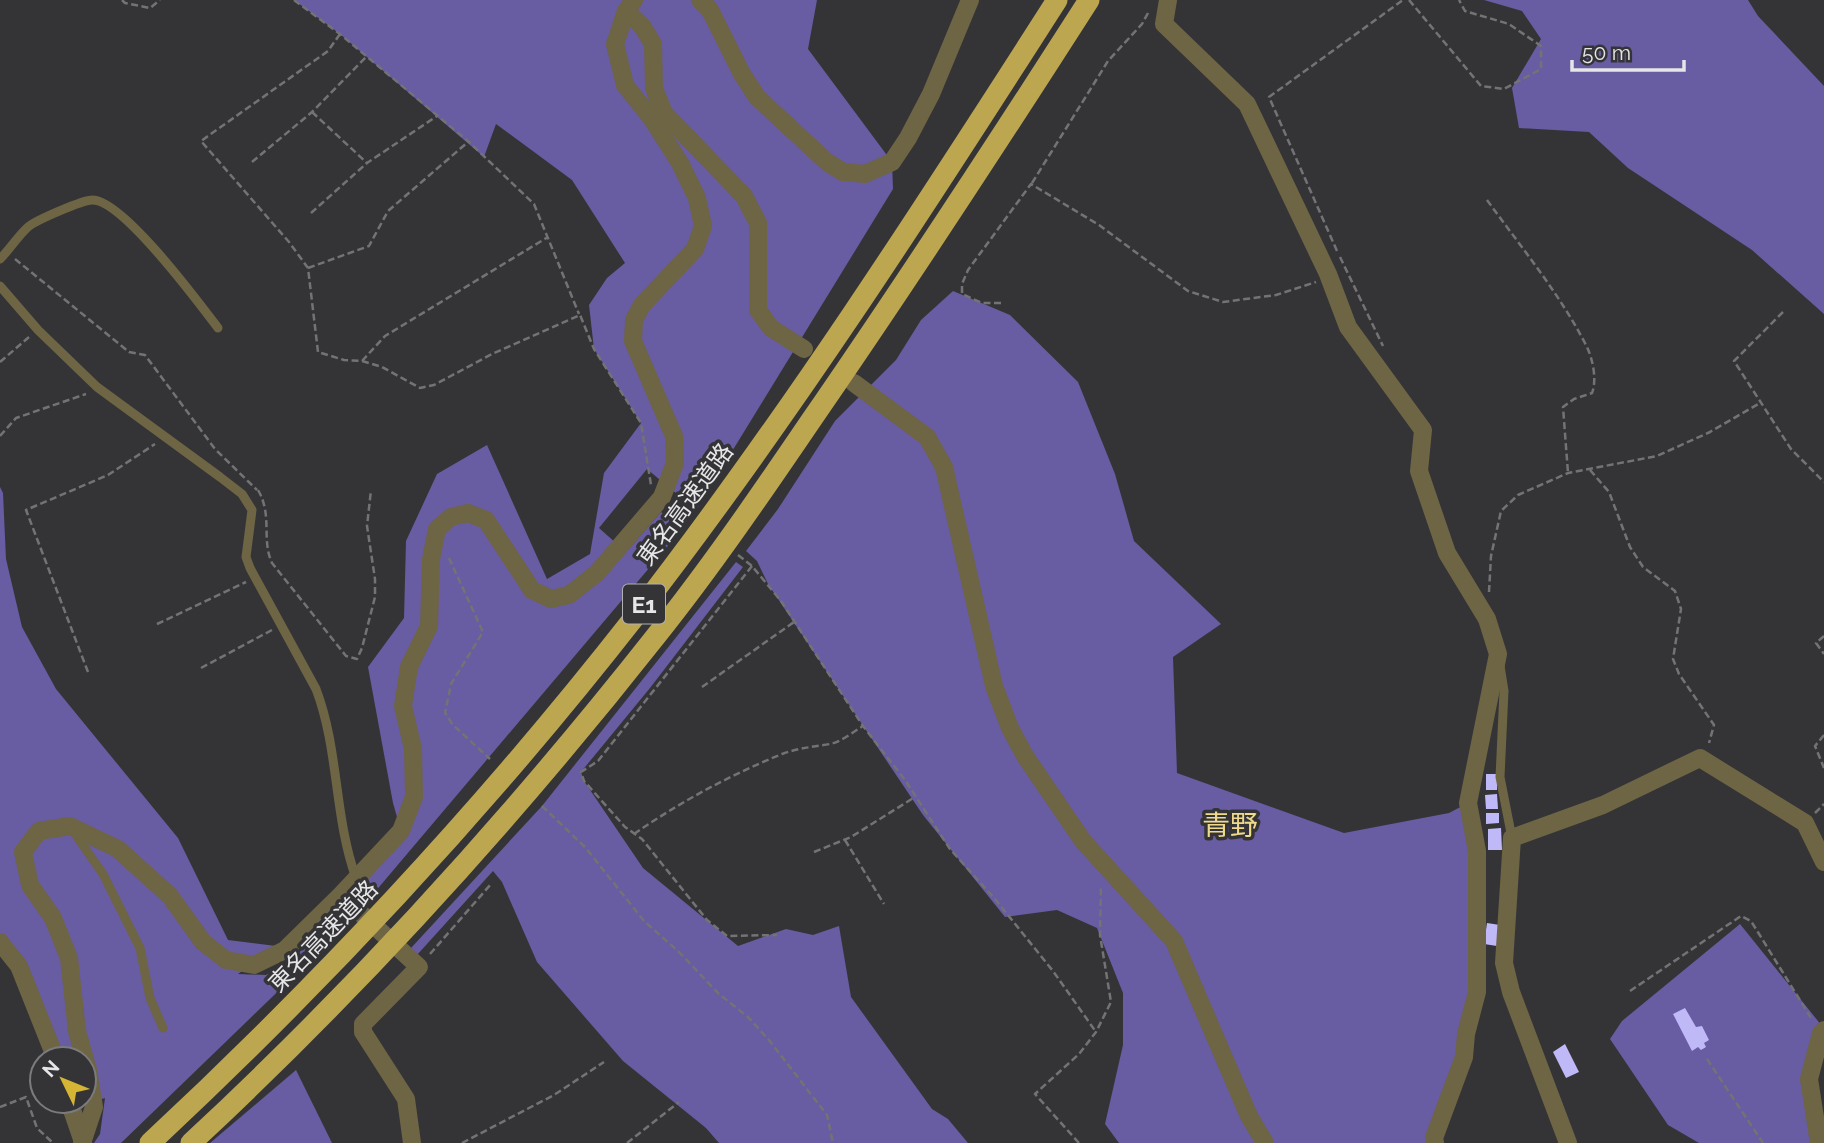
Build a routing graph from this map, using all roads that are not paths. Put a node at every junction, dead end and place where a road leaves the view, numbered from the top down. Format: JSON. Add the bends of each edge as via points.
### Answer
{"nodes":[{"id":1,"x":700,"y":0,"type":"edge"},
{"id":2,"x":970,"y":0,"type":"edge"},
{"id":3,"x":1056,"y":0,"type":"edge"},
{"id":4,"x":1089,"y":0,"type":"edge"},
{"id":5,"x":1160,"y":3,"type":"edge"},
{"id":6,"x":630,"y":6,"type":"edge"},
{"id":7,"x":3,"y":256,"type":"edge"},
{"id":8,"x":0,"y":286,"type":"edge"},
{"id":9,"x":218,"y":328,"type":"dead end"},
{"id":10,"x":804,"y":349,"type":"dead end"},
{"id":11,"x":854,"y":383,"type":"dead end"},
{"id":12,"x":1498,"y":654,"type":"junction"},
{"id":13,"x":70,"y":827,"type":"junction"},
{"id":14,"x":1512,"y":838,"type":"junction"},
{"id":15,"x":1824,"y":862,"type":"edge"},
{"id":16,"x":356,"y":878,"type":"junction"},
{"id":17,"x":345,"y":899,"type":"junction"},
{"id":18,"x":0,"y":942,"type":"edge"},
{"id":19,"x":163,"y":1028,"type":"dead end"},
{"id":20,"x":1822,"y":1032,"type":"edge"},
{"id":21,"x":50,"y":1045,"type":"edge"},
{"id":22,"x":74,"y":1115,"type":"edge"},
{"id":23,"x":83,"y":1143,"type":"edge"},
{"id":24,"x":150,"y":1143,"type":"edge"},
{"id":25,"x":191,"y":1143,"type":"edge"},
{"id":26,"x":412,"y":1143,"type":"edge"},
{"id":27,"x":1265,"y":1143,"type":"edge"},
{"id":28,"x":1435,"y":1143,"type":"edge"},
{"id":29,"x":1567,"y":1143,"type":"edge"},
{"id":30,"x":1819,"y":1143,"type":"edge"}],
"edges":[{"from":1,"to":2,"type":"street","via":[[710,10],[757,97],[827,162],[843,172],[865,174],[892,162],[908,138]]},
{"from":3,"to":24,"type":"highway","name":"東名高速道路","number":"E1","via":[[864,296],[731,488],[633,618],[433,858],[333,966]]},
{"from":4,"to":25,"type":"highway","number":"E1","via":[[887,311],[658,634],[463,866],[372,965]]},
{"from":5,"to":12,"type":"street","via":[[1164,24],[1247,104],[1348,327],[1423,430],[1419,471],[1447,553],[1487,619]]},
{"from":6,"to":10,"type":"street","via":[[653,44],[654,88],[664,113],[744,196],[758,223],[758,310],[771,328]]},
{"from":6,"to":16,"type":"street","via":[[615,44],[625,85],[680,163],[697,198],[703,226],[695,249],[642,305],[634,320],[633,341],[674,436],[675,463],[662,497],[597,573],[569,595],[551,600],[532,590],[486,520],[468,513],[451,517],[437,529],[431,559],[429,626],[409,667],[403,706],[413,749],[414,797],[401,831]]},
{"from":7,"to":9,"type":"lane","via":[[29,226],[43,218],[91,200],[103,202],[141,234]]},
{"from":8,"to":16,"type":"lane","via":[[97,387],[242,494],[252,510],[246,557],[322,704],[347,853]]},
{"from":11,"to":27,"type":"street","via":[[928,437],[944,467],[994,686],[1010,728],[1083,841],[1174,941]]},
{"from":12,"to":14,"type":"lane","via":[[1504,691],[1500,777]]},
{"from":12,"to":28,"type":"street","via":[[1468,803],[1477,851],[1477,992],[1464,1057]]},
{"from":13,"to":17,"type":"street","via":[[118,849],[170,897],[203,942],[226,960],[254,965],[285,950]]},
{"from":13,"to":19,"type":"lane","via":[[103,874],[140,948],[150,998]]},
{"from":13,"to":23,"type":"street","via":[[39,831],[23,852],[30,885],[53,918],[69,958],[77,1031],[94,1107]]},
{"from":14,"to":15,"type":"street","via":[[1603,805],[1700,758],[1805,822]]},
{"from":14,"to":29,"type":"street","via":[[1504,963]]},
{"from":16,"to":17,"type":"street"},
{"from":17,"to":26,"type":"street","via":[[416,964],[363,1024],[363,1032],[406,1099]]},
{"from":18,"to":21,"type":"street","via":[[19,966]]},
{"from":20,"to":30,"type":"street","via":[[1809,1079]]},
{"from":22,"to":23,"type":"street"}]}
